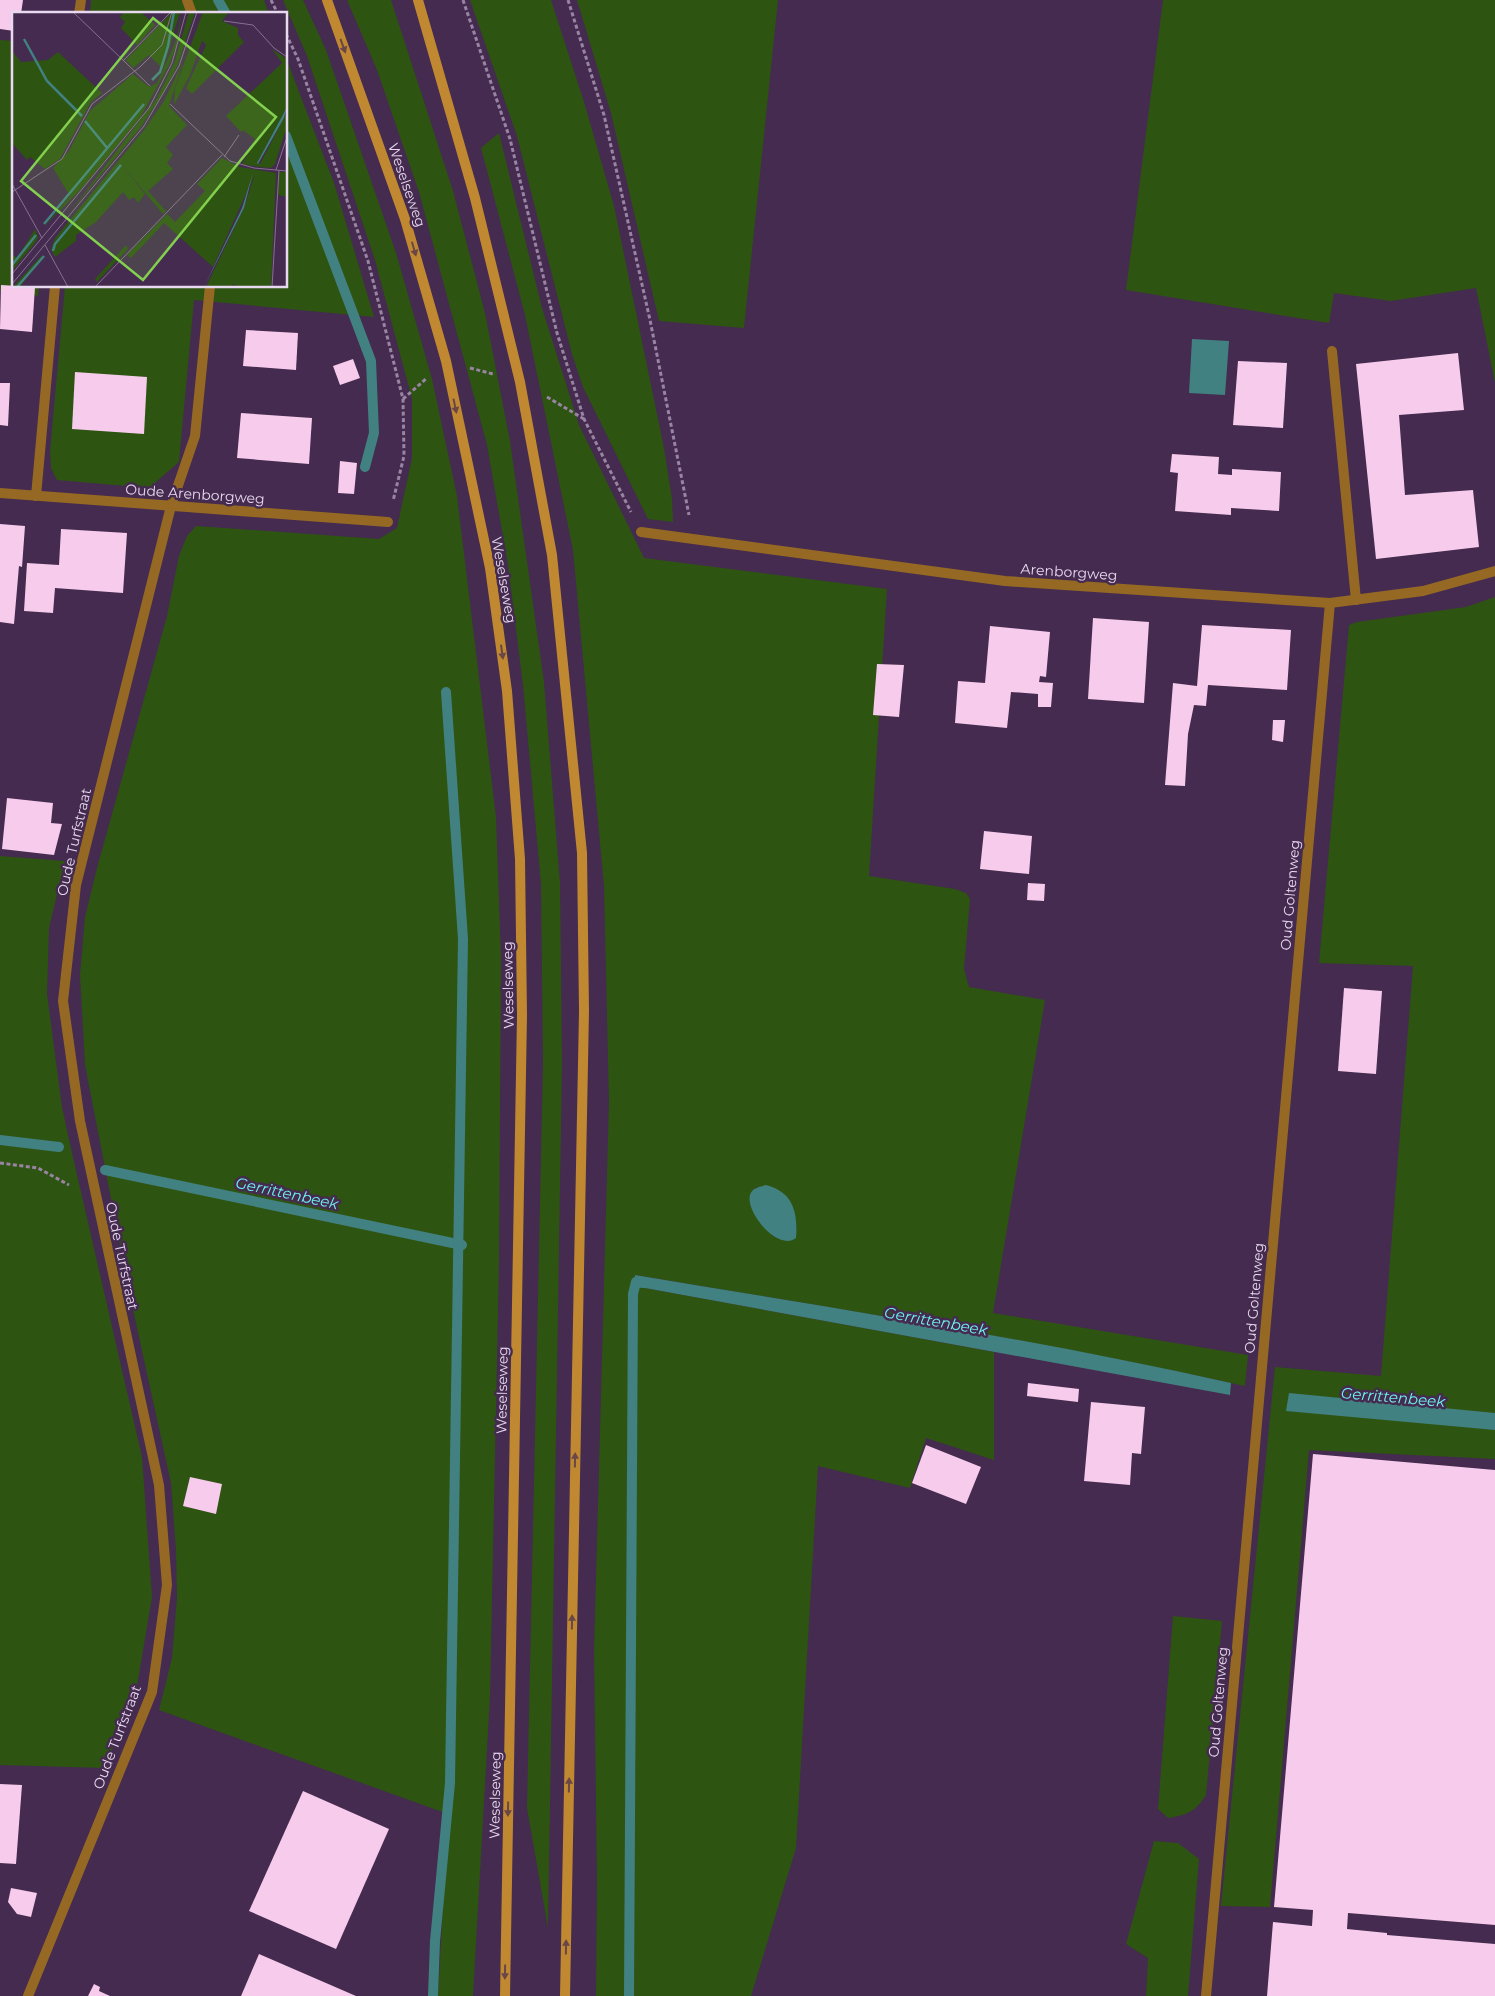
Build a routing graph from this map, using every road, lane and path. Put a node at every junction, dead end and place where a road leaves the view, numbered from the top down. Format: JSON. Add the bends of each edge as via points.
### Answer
{"nodes":[{"id":1,"x":187,"y":0,"type":"edge"},
{"id":2,"x":272,"y":0,"type":"edge"},
{"id":3,"x":327,"y":0,"type":"edge"},
{"id":4,"x":418,"y":0,"type":"edge"},
{"id":5,"x":463,"y":0,"type":"edge"},
{"id":6,"x":568,"y":0,"type":"edge"},
{"id":7,"x":191,"y":12,"type":"edge"},
{"id":8,"x":277,"y":12,"type":"edge"},
{"id":9,"x":288,"y":38,"type":"edge"},
{"id":10,"x":55,"y":288,"type":"edge"},
{"id":11,"x":210,"y":288,"type":"edge"},
{"id":12,"x":1332,"y":351,"type":"dead end"},
{"id":13,"x":446,"y":361,"type":"junction"},
{"id":14,"x":520,"y":382,"type":"junction"},
{"id":15,"x":403,"y":399,"type":"junction"},
{"id":16,"x":584,"y":419,"type":"junction"},
{"id":17,"x":0,"y":493,"type":"edge"},
{"id":18,"x":36,"y":496,"type":"junction"},
{"id":19,"x":171,"y":506,"type":"junction"},
{"id":20,"x":388,"y":522,"type":"joint"},
{"id":21,"x":641,"y":532,"type":"joint"},
{"id":22,"x":694,"y":539,"type":"junction"},
{"id":23,"x":1495,"y":571,"type":"edge"},
{"id":24,"x":1356,"y":600,"type":"junction"},
{"id":25,"x":1330,"y":603,"type":"junction"},
{"id":26,"x":0,"y":1163,"type":"edge"},
{"id":27,"x":96,"y":1200,"type":"junction"},
{"id":28,"x":28,"y":1996,"type":"edge"},
{"id":29,"x":505,"y":1996,"type":"edge"},
{"id":30,"x":565,"y":1996,"type":"edge"},
{"id":31,"x":1206,"y":1996,"type":"edge"}],
"edges":[{"from":1,"to":7,"type":"street"},
{"from":2,"to":8,"type":"path"},
{"from":3,"to":13,"type":"main road","name":"Weselseweg","one_way":true,"via":[[405,219]]},
{"from":4,"to":14,"type":"main road","via":[[474,198]]},
{"from":5,"to":16,"type":"path","via":[[510,139],[557,333]]},
{"from":6,"to":22,"type":"path","via":[[604,115]]},
{"from":9,"to":15,"type":"path","via":[[368,261]]},
{"from":10,"to":18,"type":"street"},
{"from":11,"to":19,"type":"street","name":"Oude Turfstraat","via":[[195,436]]},
{"from":12,"to":24,"type":"street"},
{"from":13,"to":14,"type":"path"},
{"from":13,"to":15,"type":"path"},
{"from":13,"to":29,"type":"main road","name":"Weselseweg","one_way":true,"via":[[490,568],[508,691],[520,859],[522,1025]]},
{"from":14,"to":16,"type":"path"},
{"from":30,"to":14,"type":"main road","one_way":true,"via":[[584,1011],[582,853],[552,555]]},
{"from":15,"to":20,"type":"path","via":[[404,456]]},
{"from":16,"to":21,"type":"path"},
{"from":17,"to":18,"type":"street","name":"Oude Arenborgweg"},
{"from":18,"to":19,"type":"street","name":"Oude Arenborgweg"},
{"from":19,"to":20,"type":"street","name":"Oude Arenborgweg"},
{"from":19,"to":27,"type":"street","name":"Oude Turfstraat","via":[[76,885],[63,1001],[80,1121]]},
{"from":21,"to":22,"type":"street","name":"Arenborgweg"},
{"from":22,"to":25,"type":"street","name":"Arenborgweg","via":[[1006,581]]},
{"from":23,"to":24,"type":"street","name":"Arenborgweg","via":[[1423,591]]},
{"from":24,"to":25,"type":"street","name":"Arenborgweg"},
{"from":25,"to":31,"type":"street","name":"Oud Goltenweg"},
{"from":26,"to":27,"type":"path","via":[[38,1168]]},
{"from":27,"to":28,"type":"street","name":"Oude Turfstraat","via":[[158,1485],[167,1585],[152,1692]]}]}
